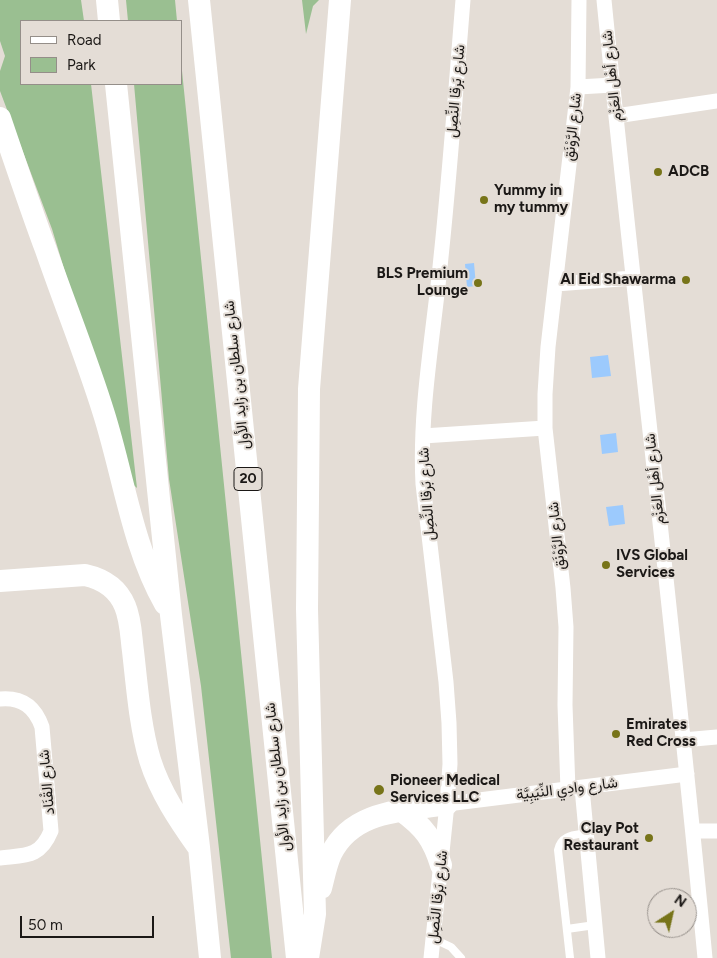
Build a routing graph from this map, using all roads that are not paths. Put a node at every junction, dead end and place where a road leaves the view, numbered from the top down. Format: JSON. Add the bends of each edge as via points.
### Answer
{"nodes":[{"id":1,"x":107,"y":0,"type":"edge"},
{"id":2,"x":199,"y":0,"type":"edge"},
{"id":3,"x":340,"y":0,"type":"edge"},
{"id":4,"x":463,"y":0,"type":"edge"},
{"id":5,"x":579,"y":0,"type":"edge"},
{"id":6,"x":604,"y":0,"type":"edge"},
{"id":7,"x":109,"y":20,"type":"edge"},
{"id":8,"x":116,"y":85,"type":"edge"},
{"id":9,"x":613,"y":85,"type":"junction"},
{"id":10,"x":578,"y":87,"type":"junction"},
{"id":11,"x":717,"y":101,"type":"edge"},
{"id":12,"x":616,"y":116,"type":"junction"},
{"id":13,"x":0,"y":118,"type":"edge"},
{"id":14,"x":633,"y":278,"type":"junction"},
{"id":15,"x":556,"y":284,"type":"junction"},
{"id":16,"x":545,"y":428,"type":"junction"},
{"id":17,"x":423,"y":436,"type":"junction"},
{"id":18,"x":0,"y":581,"type":"edge"},
{"id":19,"x":171,"y":615,"type":"junction"},
{"id":20,"x":0,"y":699,"type":"edge"},
{"id":21,"x":717,"y":737,"type":"edge"},
{"id":22,"x":683,"y":740,"type":"junction"},
{"id":23,"x":687,"y":774,"type":"junction"},
{"id":24,"x":575,"y":789,"type":"junction"},
{"id":25,"x":447,"y":804,"type":"junction"},
{"id":26,"x":402,"y":811,"type":"junction"},
{"id":27,"x":694,"y":831,"type":"junction"},
{"id":28,"x":717,"y":831,"type":"edge"},
{"id":29,"x":586,"y":833,"type":"junction"},
{"id":30,"x":199,"y":847,"type":"junction"},
{"id":31,"x":0,"y":858,"type":"edge"},
{"id":32,"x":441,"y":865,"type":"junction"},
{"id":33,"x":315,"y":914,"type":"junction"},
{"id":34,"x":595,"y":925,"type":"junction"},
{"id":35,"x":567,"y":929,"type":"junction"},
{"id":36,"x":434,"y":939,"type":"junction"},
{"id":37,"x":210,"y":958,"type":"edge"},
{"id":38,"x":297,"y":958,"type":"edge"},
{"id":39,"x":308,"y":958,"type":"edge"},
{"id":40,"x":431,"y":958,"type":"edge"},
{"id":41,"x":461,"y":958,"type":"edge"},
{"id":42,"x":570,"y":958,"type":"edge"},
{"id":43,"x":598,"y":958,"type":"edge"},
{"id":44,"x":705,"y":958,"type":"edge"}],
"edges":[{"from":1,"to":7,"type":"main road"},
{"from":2,"to":38,"type":"main road","name":"شارع سلطان بن زايد الأول","number":"20"},
{"from":3,"to":33,"type":"main road","via":[[309,389],[307,609]]},
{"from":4,"to":17,"type":"street","name":"شارع بَرقا النِّصِل"},
{"from":5,"to":10,"type":"street","name":"شارع الرَّوْنَق"},
{"from":6,"to":9,"type":"street","name":"شارع أهْل العَزْم"},
{"from":8,"to":19,"type":"main road"},
{"from":9,"to":10,"type":"street"},
{"from":9,"to":12,"type":"street","name":"شارع أهْل العَزْم"},
{"from":10,"to":15,"type":"street","name":"شارع الرَّوْنَق"},
{"from":11,"to":12,"type":"street"},
{"from":12,"to":14,"type":"street","name":"شارع أهْل العَزْم"},
{"from":13,"to":19,"type":"main road","via":[[86,359],[146,566]]},
{"from":14,"to":15,"type":"street"},
{"from":14,"to":22,"type":"street","name":"شارع أهْل العَزْم"},
{"from":15,"to":16,"type":"street","name":"شارع الرَّوْنَق","via":[[545,384]]},
{"from":16,"to":17,"type":"street"},
{"from":16,"to":24,"type":"street","name":"شارع الرَّوْنَق","via":[[563,588],[566,705]]},
{"from":17,"to":25,"type":"street","name":"شارع بَرقا النِّصِل","via":[[423,484],[449,723]]},
{"from":18,"to":30,"type":"main road","via":[[85,574],[107,583],[118,594],[129,622],[150,760],[169,803]]},
{"from":19,"to":30,"type":"main road"},
{"from":20,"to":31,"type":"street","name":"شارع القْنَاد","via":[[20,700],[38,716],[42,727],[51,831],[46,843],[37,851],[25,856]]},
{"from":21,"to":22,"type":"street"},
{"from":22,"to":23,"type":"street","name":"شارع أهْل العَزْم"},
{"from":23,"to":24,"type":"street","name":"شارع وادِي النِّيَبِيَّة"},
{"from":23,"to":27,"type":"street","name":"شارع أهْل العَزْم"},
{"from":24,"to":25,"type":"street","name":"شارع وادِي النِّيَبِيَّة"},
{"from":24,"to":29,"type":"street","name":"شارع الرَّوْنَق"},
{"from":25,"to":26,"type":"main road"},
{"from":25,"to":32,"type":"street","name":"شارع بَرقا النِّصِل"},
{"from":26,"to":32,"type":"main road","via":[[428,834]]},
{"from":26,"to":33,"type":"main road","via":[[368,818],[341,839],[331,854]]},
{"from":27,"to":28,"type":"street"},
{"from":27,"to":44,"type":"street","name":"شارع أهْل العَزْم"},
{"from":29,"to":34,"type":"street","name":"شارع الرَّوْنَق"},
{"from":29,"to":35,"type":"lane","via":[[567,837],[558,850]]},
{"from":30,"to":37,"type":"main road"},
{"from":32,"to":36,"type":"street","name":"شارع بَرقا النِّصِل"},
{"from":33,"to":39,"type":"main road"},
{"from":34,"to":35,"type":"lane"},
{"from":34,"to":43,"type":"street","name":"شارع الرَّوْنَق"},
{"from":35,"to":42,"type":"lane"},
{"from":36,"to":40,"type":"street","name":"شارع بَرقا النِّصِل"},
{"from":36,"to":41,"type":"lane","via":[[451,947]]}]}
